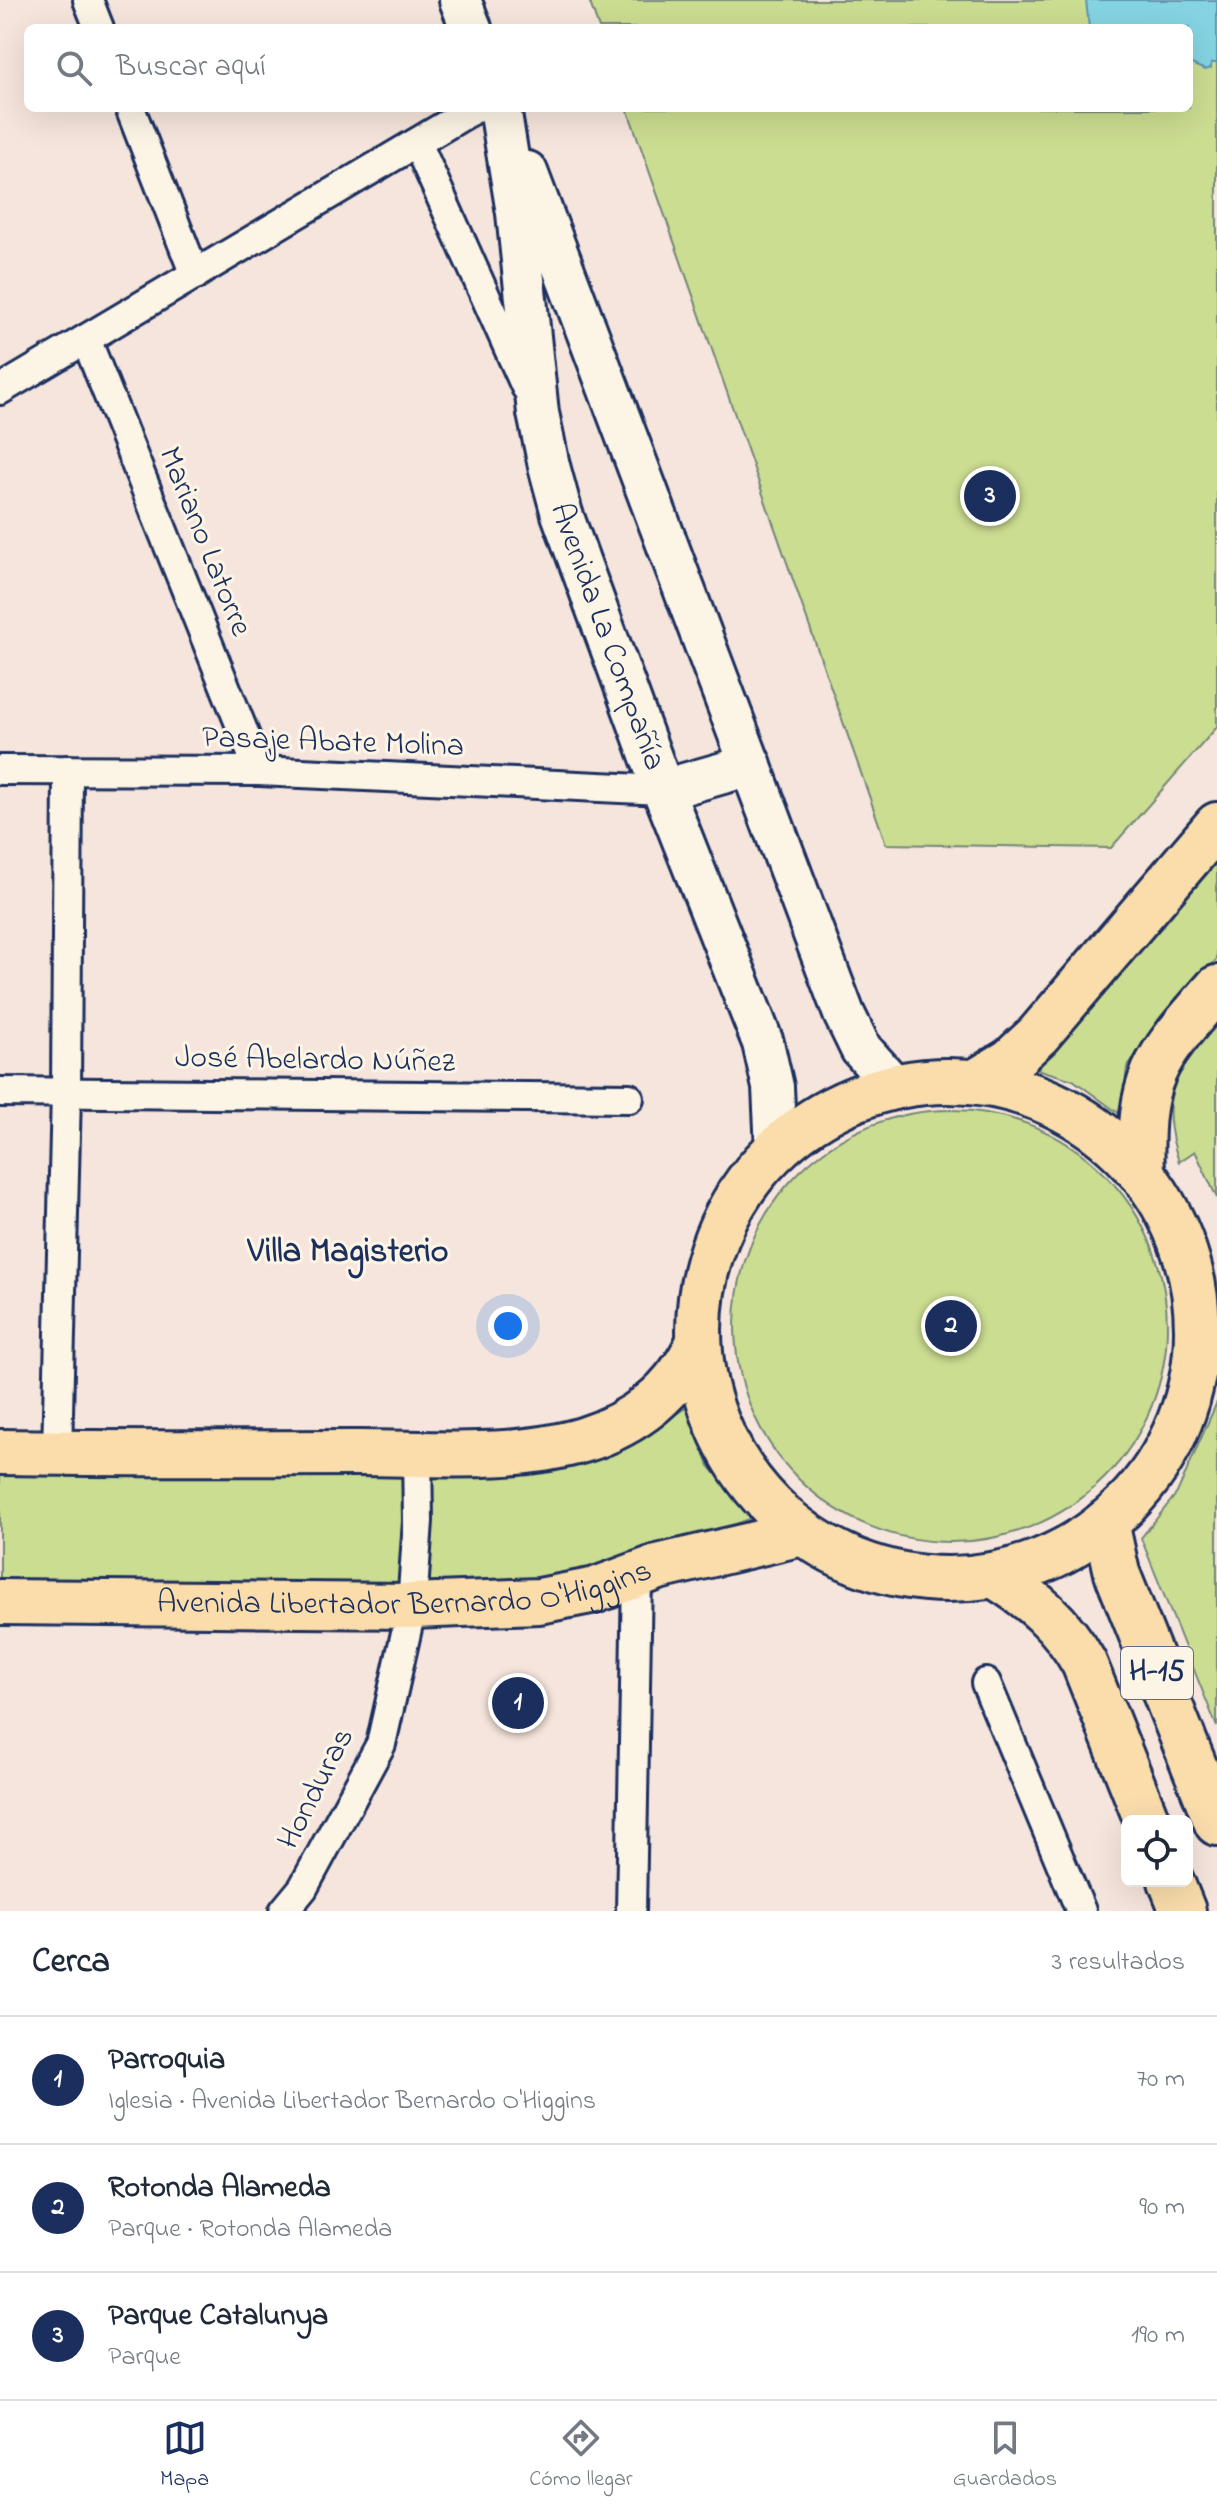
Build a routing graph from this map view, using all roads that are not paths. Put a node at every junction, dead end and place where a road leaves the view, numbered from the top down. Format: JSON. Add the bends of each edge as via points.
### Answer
{"nodes":[{"id":1,"x":88,"y":0,"type":"edge"},
{"id":2,"x":460,"y":0,"type":"edge"},
{"id":3,"x":97,"y":24,"type":"edge"},
{"id":4,"x":469,"y":24,"type":"edge"},
{"id":5,"x":132,"y":112,"type":"edge"},
{"id":6,"x":468,"y":112,"type":"edge"},
{"id":7,"x":502,"y":112,"type":"edge"},
{"id":8,"x":503,"y":112,"type":"edge"},
{"id":9,"x":417,"y":143,"type":"junction"},
{"id":10,"x":195,"y":275,"type":"junction"},
{"id":11,"x":86,"y":339,"type":"junction"},
{"id":12,"x":0,"y":390,"type":"edge"},
{"id":13,"x":538,"y":413,"type":"junction"},
{"id":14,"x":751,"y":765,"type":"junction"},
{"id":15,"x":0,"y":770,"type":"edge"},
{"id":16,"x":68,"y":770,"type":"junction"},
{"id":17,"x":259,"y":771,"type":"junction"},
{"id":18,"x":663,"y":790,"type":"junction"},
{"id":19,"x":1217,"y":825,"type":"edge"},
{"id":20,"x":1217,"y":988,"type":"edge"},
{"id":21,"x":977,"y":1081,"type":"junction"},
{"id":22,"x":894,"y":1086,"type":"junction"},
{"id":23,"x":0,"y":1092,"type":"edge"},
{"id":24,"x":66,"y":1093,"type":"junction"},
{"id":25,"x":629,"y":1098,"type":"dead end"},
{"id":26,"x":776,"y":1150,"type":"junction"},
{"id":27,"x":1142,"y":1172,"type":"junction"},
{"id":28,"x":699,"y":1341,"type":"junction"},
{"id":29,"x":0,"y":1452,"type":"edge"},
{"id":30,"x":57,"y":1453,"type":"junction"},
{"id":31,"x":417,"y":1453,"type":"junction"},
{"id":32,"x":1106,"y":1522,"type":"junction"},
{"id":33,"x":802,"y":1533,"type":"junction"},
{"id":34,"x":637,"y":1575,"type":"junction"},
{"id":35,"x":994,"y":1575,"type":"junction"},
{"id":36,"x":0,"y":1602,"type":"edge"},
{"id":37,"x":412,"y":1606,"type":"junction"},
{"id":38,"x":986,"y":1683,"type":"dead end"},
{"id":39,"x":1144,"y":1815,"type":"edge"},
{"id":40,"x":1217,"y":1823,"type":"edge"},
{"id":41,"x":1173,"y":1887,"type":"edge"},
{"id":42,"x":284,"y":1911,"type":"edge"},
{"id":43,"x":631,"y":1911,"type":"edge"},
{"id":44,"x":1081,"y":1911,"type":"edge"},
{"id":45,"x":1183,"y":1911,"type":"edge"}],
"edges":[{"from":1,"to":3,"type":"street"},
{"from":2,"to":4,"type":"main road"},
{"from":5,"to":10,"type":"street"},
{"from":6,"to":9,"type":"street"},
{"from":7,"to":13,"type":"main road","name":"Avenida La Compañía"},
{"from":8,"to":14,"type":"main road","name":"Avenida La Compañía"},
{"from":9,"to":10,"type":"street"},
{"from":9,"to":13,"type":"street"},
{"from":10,"to":11,"type":"street"},
{"from":11,"to":12,"type":"street"},
{"from":11,"to":17,"type":"street","name":"Mariano Latorre"},
{"from":13,"to":18,"type":"main road","name":"Avenida La Compañía","via":[[562,514]]},
{"from":14,"to":18,"type":"main road"},
{"from":14,"to":22,"type":"main road","name":"Avenida La Compañía","via":[[844,1014],[867,1057]]},
{"from":15,"to":16,"type":"street","name":"Pasaje Abate Molina"},
{"from":16,"to":17,"type":"street","name":"Pasaje Abate Molina"},
{"from":16,"to":24,"type":"street"},
{"from":17,"to":18,"type":"street","name":"Pasaje Abate Molina"},
{"from":18,"to":26,"type":"main road","name":"Avenida La Compañía","via":[[763,1043],[773,1087]]},
{"from":19,"to":21,"type":"main road","via":[[1025,1049]]},
{"from":20,"to":27,"type":"main road","via":[[1162,1052],[1148,1085],[1142,1103]]},
{"from":21,"to":22,"type":"main road"},
{"from":21,"to":27,"type":"main road","via":[[1051,1102],[1106,1136]]},
{"from":22,"to":26,"type":"main road","via":[[830,1110]]},
{"from":23,"to":24,"type":"street","name":"José Abelardo Núñez"},
{"from":24,"to":25,"type":"street","name":"José Abelardo Núñez"},
{"from":24,"to":30,"type":"street"},
{"from":26,"to":28,"type":"main road","via":[[732,1205],[717,1237],[702,1295]]},
{"from":27,"to":32,"type":"main road","via":[[1164,1203],[1193,1281],[1194,1370],[1183,1413],[1164,1454]]},
{"from":28,"to":31,"type":"main road","via":[[688,1367],[671,1387],[611,1430],[549,1447]]},
{"from":28,"to":33,"type":"main road","via":[[707,1391],[728,1449],[757,1490]]},
{"from":29,"to":30,"type":"main road"},
{"from":30,"to":31,"type":"main road"},
{"from":31,"to":37,"type":"street","name":"Honduras"},
{"from":32,"to":35,"type":"main road","via":[[1054,1556]]},
{"from":32,"to":40,"type":"main road","number":"H-15","via":[[1117,1573]]},
{"from":33,"to":34,"type":"main road","name":"Avenida Libertador Bernardo O'Higgins"},
{"from":33,"to":35,"type":"main road","via":[[837,1554],[901,1574],[954,1579]]},
{"from":34,"to":37,"type":"main road","name":"Avenida Libertador Bernardo O'Higgins","via":[[539,1601]]},
{"from":34,"to":43,"type":"street"},
{"from":35,"to":39,"type":"main road","number":"H-15","via":[[1040,1605],[1071,1640]]},
{"from":36,"to":37,"type":"main road","name":"Avenida Libertador Bernardo O'Higgins"},
{"from":37,"to":42,"type":"street","name":"Honduras","via":[[381,1744],[317,1865]]},
{"from":38,"to":44,"type":"street"},
{"from":41,"to":45,"type":"main road"}]}
